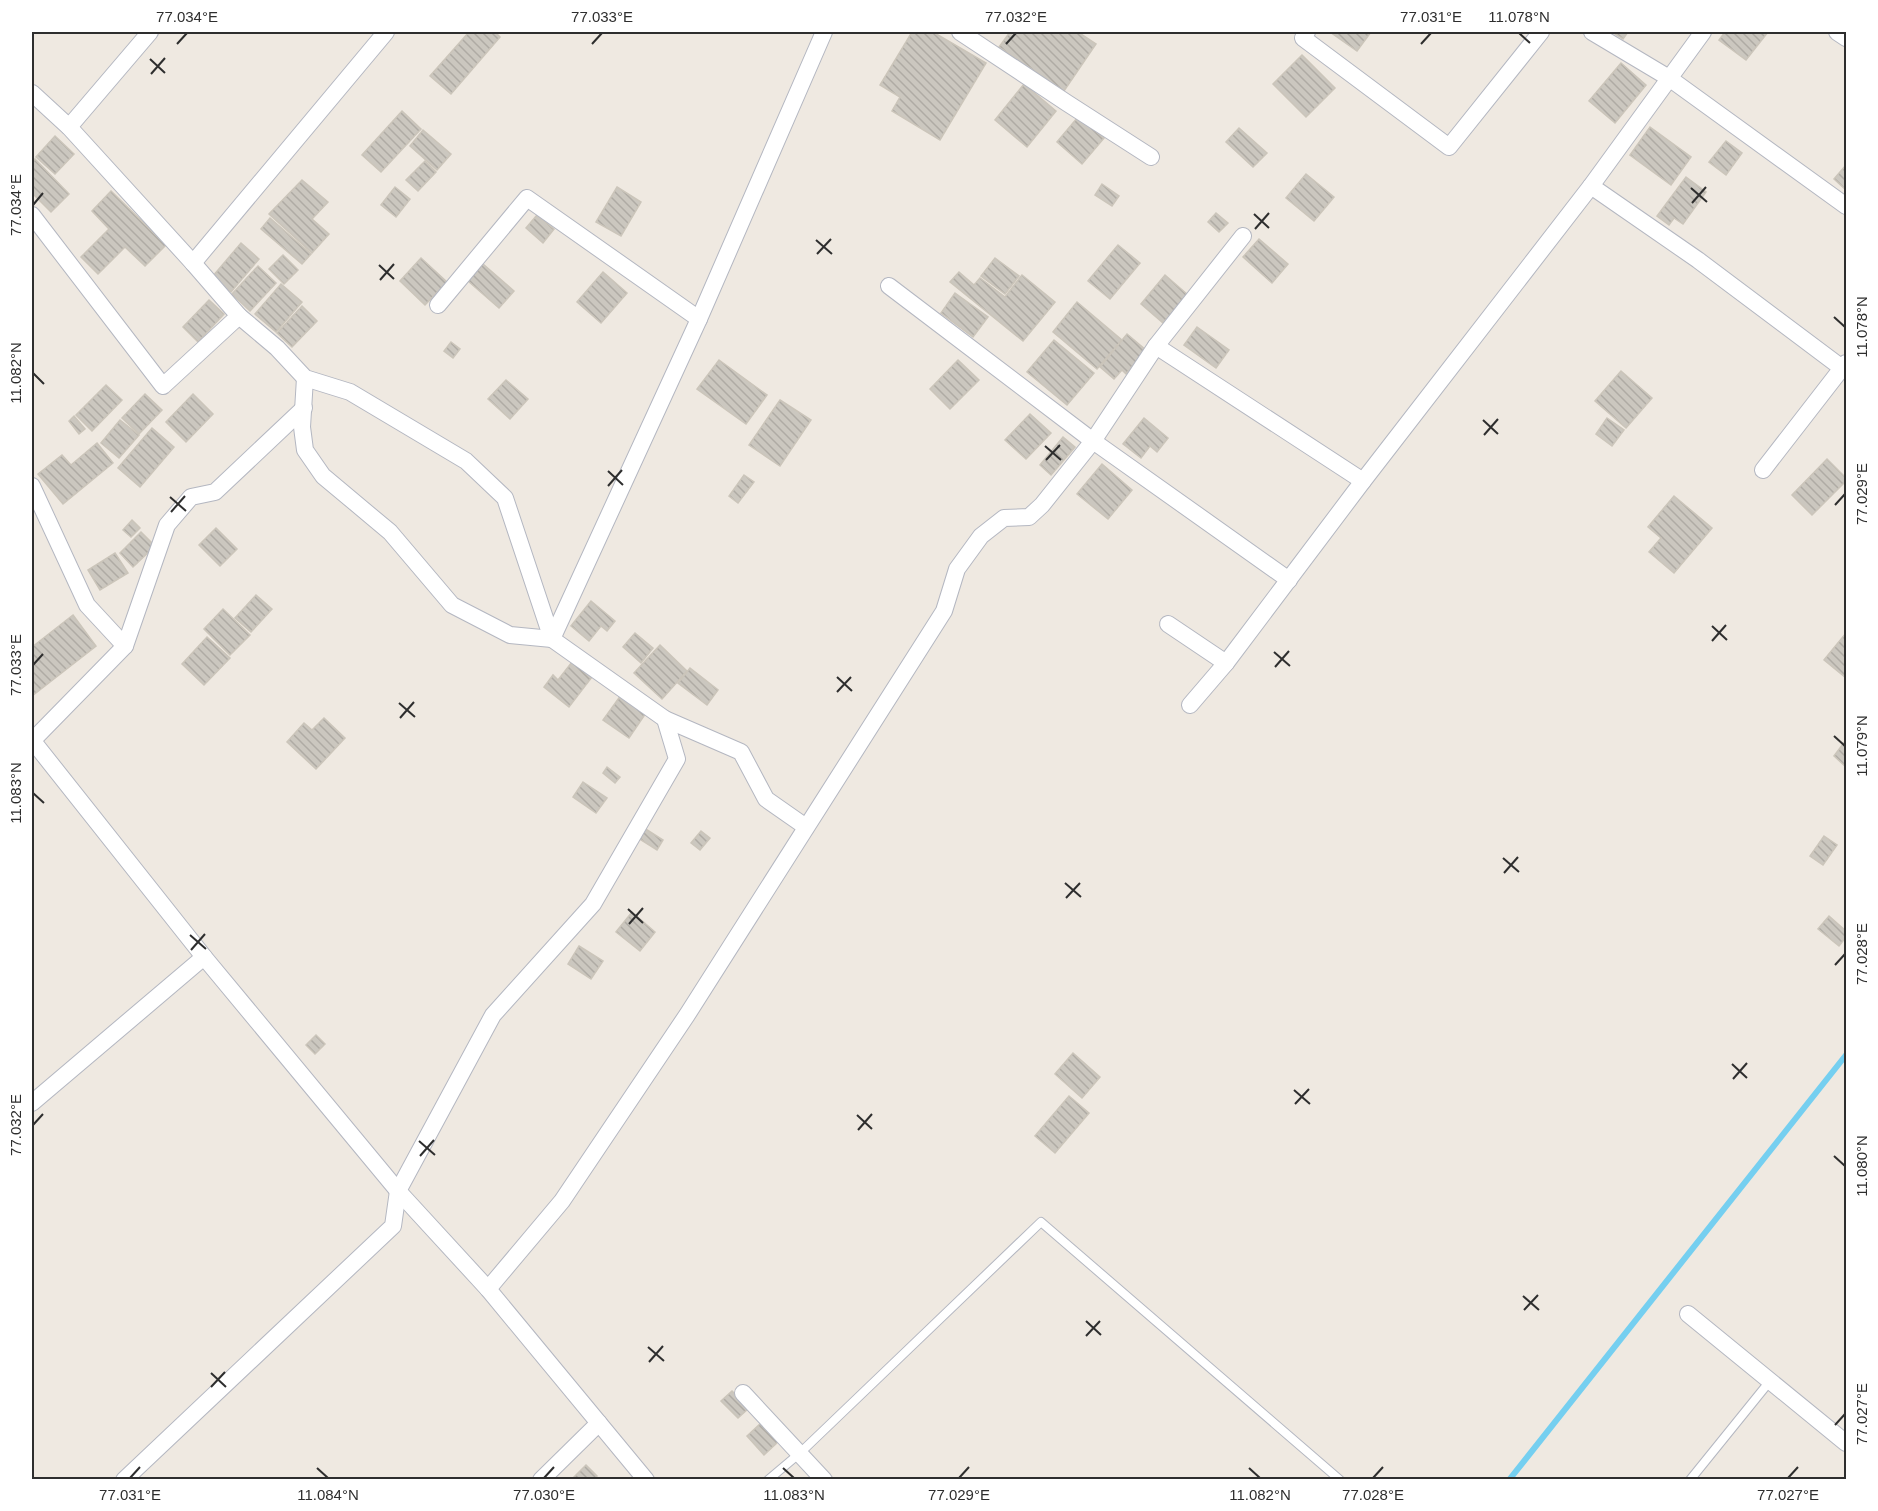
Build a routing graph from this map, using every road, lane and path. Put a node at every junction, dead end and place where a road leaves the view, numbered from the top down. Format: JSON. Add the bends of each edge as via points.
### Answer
{"nodes":[{"id":1,"x":150,"y":32,"type":"edge"},
{"id":2,"x":386,"y":32,"type":"edge"},
{"id":3,"x":824,"y":32,"type":"edge"},
{"id":4,"x":960,"y":32,"type":"edge"},
{"id":5,"x":1307,"y":32,"type":"edge"},
{"id":6,"x":1540,"y":32,"type":"edge"},
{"id":7,"x":1592,"y":32,"type":"edge"},
{"id":8,"x":1703,"y":32,"type":"edge"},
{"id":9,"x":1837,"y":32,"type":"edge"},
{"id":10,"x":981,"y":37,"type":"edge"},
{"id":11,"x":1846,"y":38,"type":"edge"},
{"id":12,"x":1669,"y":78,"type":"junction"},
{"id":13,"x":32,"y":93,"type":"edge"},
{"id":14,"x":69,"y":127,"type":"junction"},
{"id":15,"x":1151,"y":157,"type":"dead end"},
{"id":16,"x":1592,"y":186,"type":"junction"},
{"id":17,"x":1846,"y":206,"type":"edge"},
{"id":18,"x":32,"y":214,"type":"edge"},
{"id":19,"x":1243,"y":236,"type":"dead end"},
{"id":20,"x":193,"y":263,"type":"junction"},
{"id":21,"x":889,"y":286,"type":"dead end"},
{"id":22,"x":438,"y":305,"type":"dead end"},
{"id":23,"x":239,"y":316,"type":"junction"},
{"id":24,"x":699,"y":319,"type":"junction"},
{"id":25,"x":1156,"y":346,"type":"junction"},
{"id":26,"x":1844,"y":365,"type":"edge"},
{"id":27,"x":305,"y":378,"type":"junction"},
{"id":28,"x":304,"y":408,"type":"junction"},
{"id":29,"x":1093,"y":441,"type":"junction"},
{"id":30,"x":1763,"y":470,"type":"dead end"},
{"id":31,"x":1363,"y":481,"type":"junction"},
{"id":32,"x":32,"y":486,"type":"edge"},
{"id":33,"x":1288,"y":580,"type":"junction"},
{"id":34,"x":1168,"y":624,"type":"dead end"},
{"id":35,"x":552,"y":639,"type":"junction"},
{"id":36,"x":125,"y":646,"type":"junction"},
{"id":37,"x":1226,"y":663,"type":"junction"},
{"id":38,"x":1190,"y":705,"type":"dead end"},
{"id":39,"x":665,"y":719,"type":"junction"},
{"id":40,"x":32,"y":741,"type":"edge"},
{"id":41,"x":806,"y":827,"type":"junction"},
{"id":42,"x":204,"y":957,"type":"junction"},
{"id":43,"x":32,"y":1103,"type":"edge"},
{"id":44,"x":398,"y":1191,"type":"junction"},
{"id":45,"x":488,"y":1289,"type":"junction"},
{"id":46,"x":1688,"y":1314,"type":"dead end"},
{"id":47,"x":1770,"y":1381,"type":"junction"},
{"id":48,"x":743,"y":1393,"type":"dead end"},
{"id":49,"x":599,"y":1423,"type":"junction"},
{"id":50,"x":1846,"y":1443,"type":"edge"},
{"id":51,"x":800,"y":1453,"type":"junction"},
{"id":52,"x":124,"y":1479,"type":"edge"},
{"id":53,"x":541,"y":1479,"type":"edge"},
{"id":54,"x":646,"y":1479,"type":"edge"},
{"id":55,"x":768,"y":1479,"type":"edge"},
{"id":56,"x":824,"y":1479,"type":"edge"},
{"id":57,"x":1340,"y":1479,"type":"edge"},
{"id":58,"x":1690,"y":1479,"type":"edge"}],
"edges":[{"from":1,"to":14,"type":"street"},
{"from":2,"to":20,"type":"street"},
{"from":3,"to":24,"type":"street"},
{"from":4,"to":10,"type":"street"},
{"from":5,"to":6,"type":"street","via":[[1303,38],[1449,147]]},
{"from":7,"to":12,"type":"street"},
{"from":8,"to":12,"type":"street"},
{"from":9,"to":11,"type":"street"},
{"from":10,"to":15,"type":"street","via":[[1067,103]]},
{"from":12,"to":16,"type":"street"},
{"from":12,"to":17,"type":"street"},
{"from":13,"to":14,"type":"street"},
{"from":14,"to":20,"type":"street"},
{"from":16,"to":26,"type":"street"},
{"from":16,"to":31,"type":"street"},
{"from":18,"to":23,"type":"street","via":[[163,386]]},
{"from":19,"to":25,"type":"street"},
{"from":20,"to":23,"type":"street"},
{"from":21,"to":29,"type":"street"},
{"from":22,"to":24,"type":"street","via":[[527,198]]},
{"from":23,"to":27,"type":"street"},
{"from":24,"to":35,"type":"street"},
{"from":25,"to":29,"type":"street"},
{"from":25,"to":31,"type":"street"},
{"from":26,"to":30,"type":"street"},
{"from":27,"to":28,"type":"street"},
{"from":27,"to":35,"type":"street","via":[[350,392],[466,461],[505,498]]},
{"from":28,"to":35,"type":"street","via":[[305,450],[323,476],[390,532],[452,605],[510,636]]},
{"from":28,"to":36,"type":"street","via":[[215,492],[191,497],[167,525]]},
{"from":29,"to":33,"type":"street"},
{"from":29,"to":41,"type":"street","via":[[1029,517],[1004,518],[981,536],[957,569],[944,611]]},
{"from":31,"to":33,"type":"street"},
{"from":32,"to":36,"type":"street","via":[[87,605]]},
{"from":33,"to":37,"type":"street"},
{"from":34,"to":37,"type":"street"},
{"from":35,"to":39,"type":"street"},
{"from":36,"to":40,"type":"street"},
{"from":37,"to":38,"type":"street"},
{"from":39,"to":41,"type":"street","via":[[741,752],[766,799]]},
{"from":39,"to":44,"type":"street","via":[[677,759],[593,904],[493,1015]]},
{"from":40,"to":42,"type":"street"},
{"from":41,"to":45,"type":"street","via":[[687,1015],[562,1200]]},
{"from":42,"to":43,"type":"street"},
{"from":42,"to":44,"type":"street"},
{"from":44,"to":45,"type":"street"},
{"from":44,"to":52,"type":"street","via":[[393,1226]]},
{"from":45,"to":49,"type":"street"},
{"from":46,"to":47,"type":"street"},
{"from":47,"to":50,"type":"street"},
{"from":47,"to":58,"type":"lane"},
{"from":48,"to":51,"type":"street"},
{"from":49,"to":53,"type":"street"},
{"from":49,"to":54,"type":"street"},
{"from":51,"to":55,"type":"lane"},
{"from":51,"to":56,"type":"street"},
{"from":51,"to":57,"type":"lane","via":[[1041,1222]]}]}
